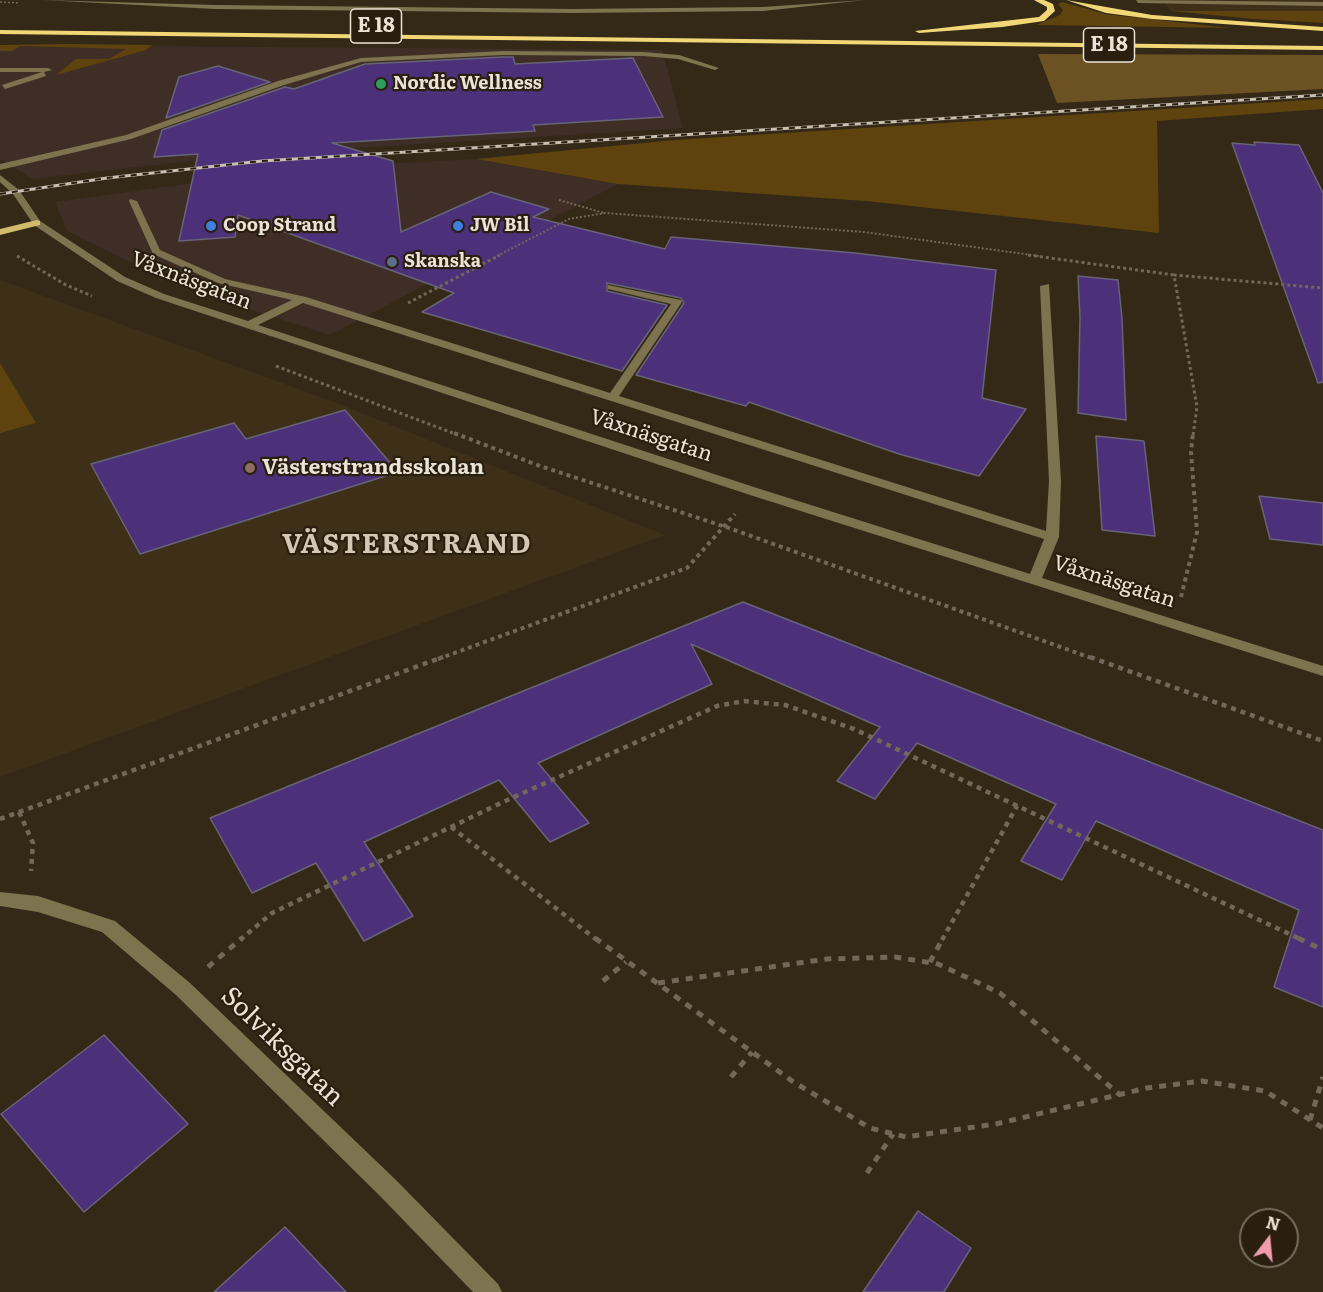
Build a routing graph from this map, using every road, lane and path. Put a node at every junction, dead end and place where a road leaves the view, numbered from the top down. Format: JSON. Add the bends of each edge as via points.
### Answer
{"nodes":[{"id":1,"x":45,"y":0,"type":"edge"},
{"id":2,"x":152,"y":0,"type":"edge"},
{"id":3,"x":818,"y":0,"type":"edge"},
{"id":4,"x":861,"y":0,"type":"edge"},
{"id":5,"x":1038,"y":0,"type":"edge"},
{"id":6,"x":1070,"y":0,"type":"edge"},
{"id":7,"x":229,"y":1,"type":"edge"},
{"id":8,"x":1138,"y":1,"type":"edge"},
{"id":9,"x":1195,"y":1,"type":"edge"},
{"id":10,"x":0,"y":2,"type":"edge"},
{"id":11,"x":27,"y":4,"type":"dead end"},
{"id":12,"x":763,"y":4,"type":"edge"},
{"id":13,"x":1323,"y":4,"type":"edge"},
{"id":14,"x":215,"y":7,"type":"junction"},
{"id":15,"x":1323,"y":29,"type":"edge"},
{"id":16,"x":907,"y":31,"type":"dead end"},
{"id":17,"x":0,"y":32,"type":"edge"},
{"id":18,"x":919,"y":32,"type":"junction"},
{"id":19,"x":1014,"y":32,"type":"dead end"},
{"id":20,"x":1264,"y":35,"type":"dead end"},
{"id":21,"x":1323,"y":35,"type":"edge"},
{"id":22,"x":187,"y":36,"type":"junction"},
{"id":23,"x":0,"y":41,"type":"edge"},
{"id":24,"x":1323,"y":48,"type":"edge"},
{"id":25,"x":715,"y":69,"type":"dead end"},
{"id":26,"x":0,"y":70,"type":"edge"},
{"id":27,"x":4,"y":87,"type":"dead end"},
{"id":28,"x":0,"y":167,"type":"edge"},
{"id":29,"x":0,"y":178,"type":"edge"},
{"id":30,"x":559,"y":200,"type":"dead end"},
{"id":31,"x":133,"y":201,"type":"dead end"},
{"id":32,"x":605,"y":213,"type":"junction"},
{"id":33,"x":37,"y":223,"type":"junction"},
{"id":34,"x":0,"y":232,"type":"edge"},
{"id":35,"x":15,"y":255,"type":"dead end"},
{"id":36,"x":1174,"y":275,"type":"dead end"},
{"id":37,"x":1045,"y":286,"type":"dead end"},
{"id":38,"x":612,"y":287,"type":"dead end"},
{"id":39,"x":303,"y":299,"type":"junction"},
{"id":40,"x":101,"y":300,"type":"dead end"},
{"id":41,"x":370,"y":322,"type":"junction"},
{"id":42,"x":249,"y":325,"type":"junction"},
{"id":43,"x":273,"y":365,"type":"dead end"},
{"id":44,"x":612,"y":398,"type":"junction"},
{"id":45,"x":726,"y":527,"type":"junction"},
{"id":46,"x":1052,"y":537,"type":"junction"},
{"id":47,"x":1035,"y":579,"type":"junction"},
{"id":48,"x":1323,"y":670,"type":"edge"},
{"id":49,"x":1323,"y":741,"type":"edge"},
{"id":50,"x":1017,"y":806,"type":"junction"},
{"id":51,"x":19,"y":812,"type":"junction"},
{"id":52,"x":0,"y":819,"type":"edge"},
{"id":53,"x":451,"y":827,"type":"junction"},
{"id":54,"x":0,"y":899,"type":"edge"},
{"id":55,"x":24,"y":902,"type":"junction"},
{"id":56,"x":1323,"y":950,"type":"edge"},
{"id":57,"x":626,"y":962,"type":"junction"},
{"id":58,"x":930,"y":962,"type":"junction"},
{"id":59,"x":603,"y":981,"type":"dead end"},
{"id":60,"x":657,"y":983,"type":"junction"},
{"id":61,"x":183,"y":989,"type":"junction"},
{"id":62,"x":752,"y":1052,"type":"junction"},
{"id":63,"x":731,"y":1077,"type":"dead end"},
{"id":64,"x":1323,"y":1077,"type":"edge"},
{"id":65,"x":1120,"y":1095,"type":"junction"},
{"id":66,"x":1310,"y":1120,"type":"junction"},
{"id":67,"x":1323,"y":1128,"type":"edge"},
{"id":68,"x":893,"y":1134,"type":"junction"},
{"id":69,"x":867,"y":1173,"type":"dead end"},
{"id":70,"x":490,"y":1292,"type":"edge"}],
"edges":[{"from":1,"to":14,"type":"street"},
{"from":2,"to":7,"type":"street"},
{"from":3,"to":12,"type":"street"},
{"from":4,"to":12,"type":"street"},
{"from":5,"to":18,"type":"highway","via":[[1050,6],[1051,11],[1041,19]]},
{"from":6,"to":15,"type":"highway","via":[[1097,9],[1152,17]]},
{"from":7,"to":12,"type":"street","via":[[503,6]]},
{"from":7,"to":14,"type":"street"},
{"from":8,"to":9,"type":"street"},
{"from":9,"to":13,"type":"street"},
{"from":10,"to":11,"type":"path"},
{"from":12,"to":14,"type":"street","via":[[562,11]]},
{"from":16,"to":18,"type":"highway"},
{"from":17,"to":22,"type":"highway","number":"E 18"},
{"from":18,"to":19,"type":"highway"},
{"from":20,"to":21,"type":"highway"},
{"from":22,"to":23,"type":"highway"},
{"from":22,"to":24,"type":"highway","number":"E 18"},
{"from":25,"to":28,"type":"street","via":[[678,57],[643,54],[503,53],[361,60],[128,137]]},
{"from":26,"to":27,"type":"street","via":[[48,70]]},
{"from":29,"to":33,"type":"street","name":"Våxnäsgatan","via":[[16,192]]},
{"from":30,"to":32,"type":"path"},
{"from":31,"to":39,"type":"street","via":[[156,252],[222,281]]},
{"from":32,"to":36,"type":"path","via":[[864,232]]},
{"from":32,"to":41,"type":"path","via":[[569,219]]},
{"from":33,"to":34,"type":"main road"},
{"from":33,"to":42,"type":"street","name":"Våxnäsgatan","via":[[121,279]]},
{"from":35,"to":40,"type":"path"},
{"from":37,"to":46,"type":"street","via":[[1055,481]]},
{"from":38,"to":44,"type":"street","via":[[677,303]]},
{"from":39,"to":41,"type":"street"},
{"from":39,"to":42,"type":"street"},
{"from":41,"to":44,"type":"street"},
{"from":42,"to":47,"type":"street","name":"Våxnäsgatan","via":[[754,492]]},
{"from":43,"to":45,"type":"path","via":[[540,466]]},
{"from":44,"to":46,"type":"street"},
{"from":45,"to":49,"type":"path"},
{"from":45,"to":51,"type":"path","via":[[687,568]]},
{"from":46,"to":47,"type":"street"},
{"from":47,"to":48,"type":"street","name":"Våxnäsgatan"},
{"from":50,"to":53,"type":"path","via":[[854,729],[785,705],[744,701],[717,706]]},
{"from":50,"to":56,"type":"path"},
{"from":50,"to":58,"type":"path"},
{"from":51,"to":52,"type":"path"},
{"from":51,"to":55,"type":"path","via":[[33,843]]},
{"from":53,"to":57,"type":"path"},
{"from":53,"to":61,"type":"path","via":[[272,913]]},
{"from":54,"to":55,"type":"street","name":"Solviksgatan"},
{"from":55,"to":61,"type":"street","name":"Solviksgatan","via":[[108,927]]},
{"from":57,"to":59,"type":"path"},
{"from":57,"to":60,"type":"path"},
{"from":58,"to":60,"type":"path","via":[[896,957],[827,959]]},
{"from":58,"to":65,"type":"path","via":[[1000,993]]},
{"from":60,"to":62,"type":"path"},
{"from":61,"to":70,"type":"street","name":"Solviksgatan"},
{"from":62,"to":63,"type":"path"},
{"from":62,"to":68,"type":"path","via":[[870,1128]]},
{"from":64,"to":66,"type":"path"},
{"from":65,"to":66,"type":"path","via":[[1202,1081],[1265,1091]]},
{"from":65,"to":68,"type":"path","via":[[996,1124],[906,1137]]},
{"from":66,"to":67,"type":"path"},
{"from":68,"to":69,"type":"path"}]}
